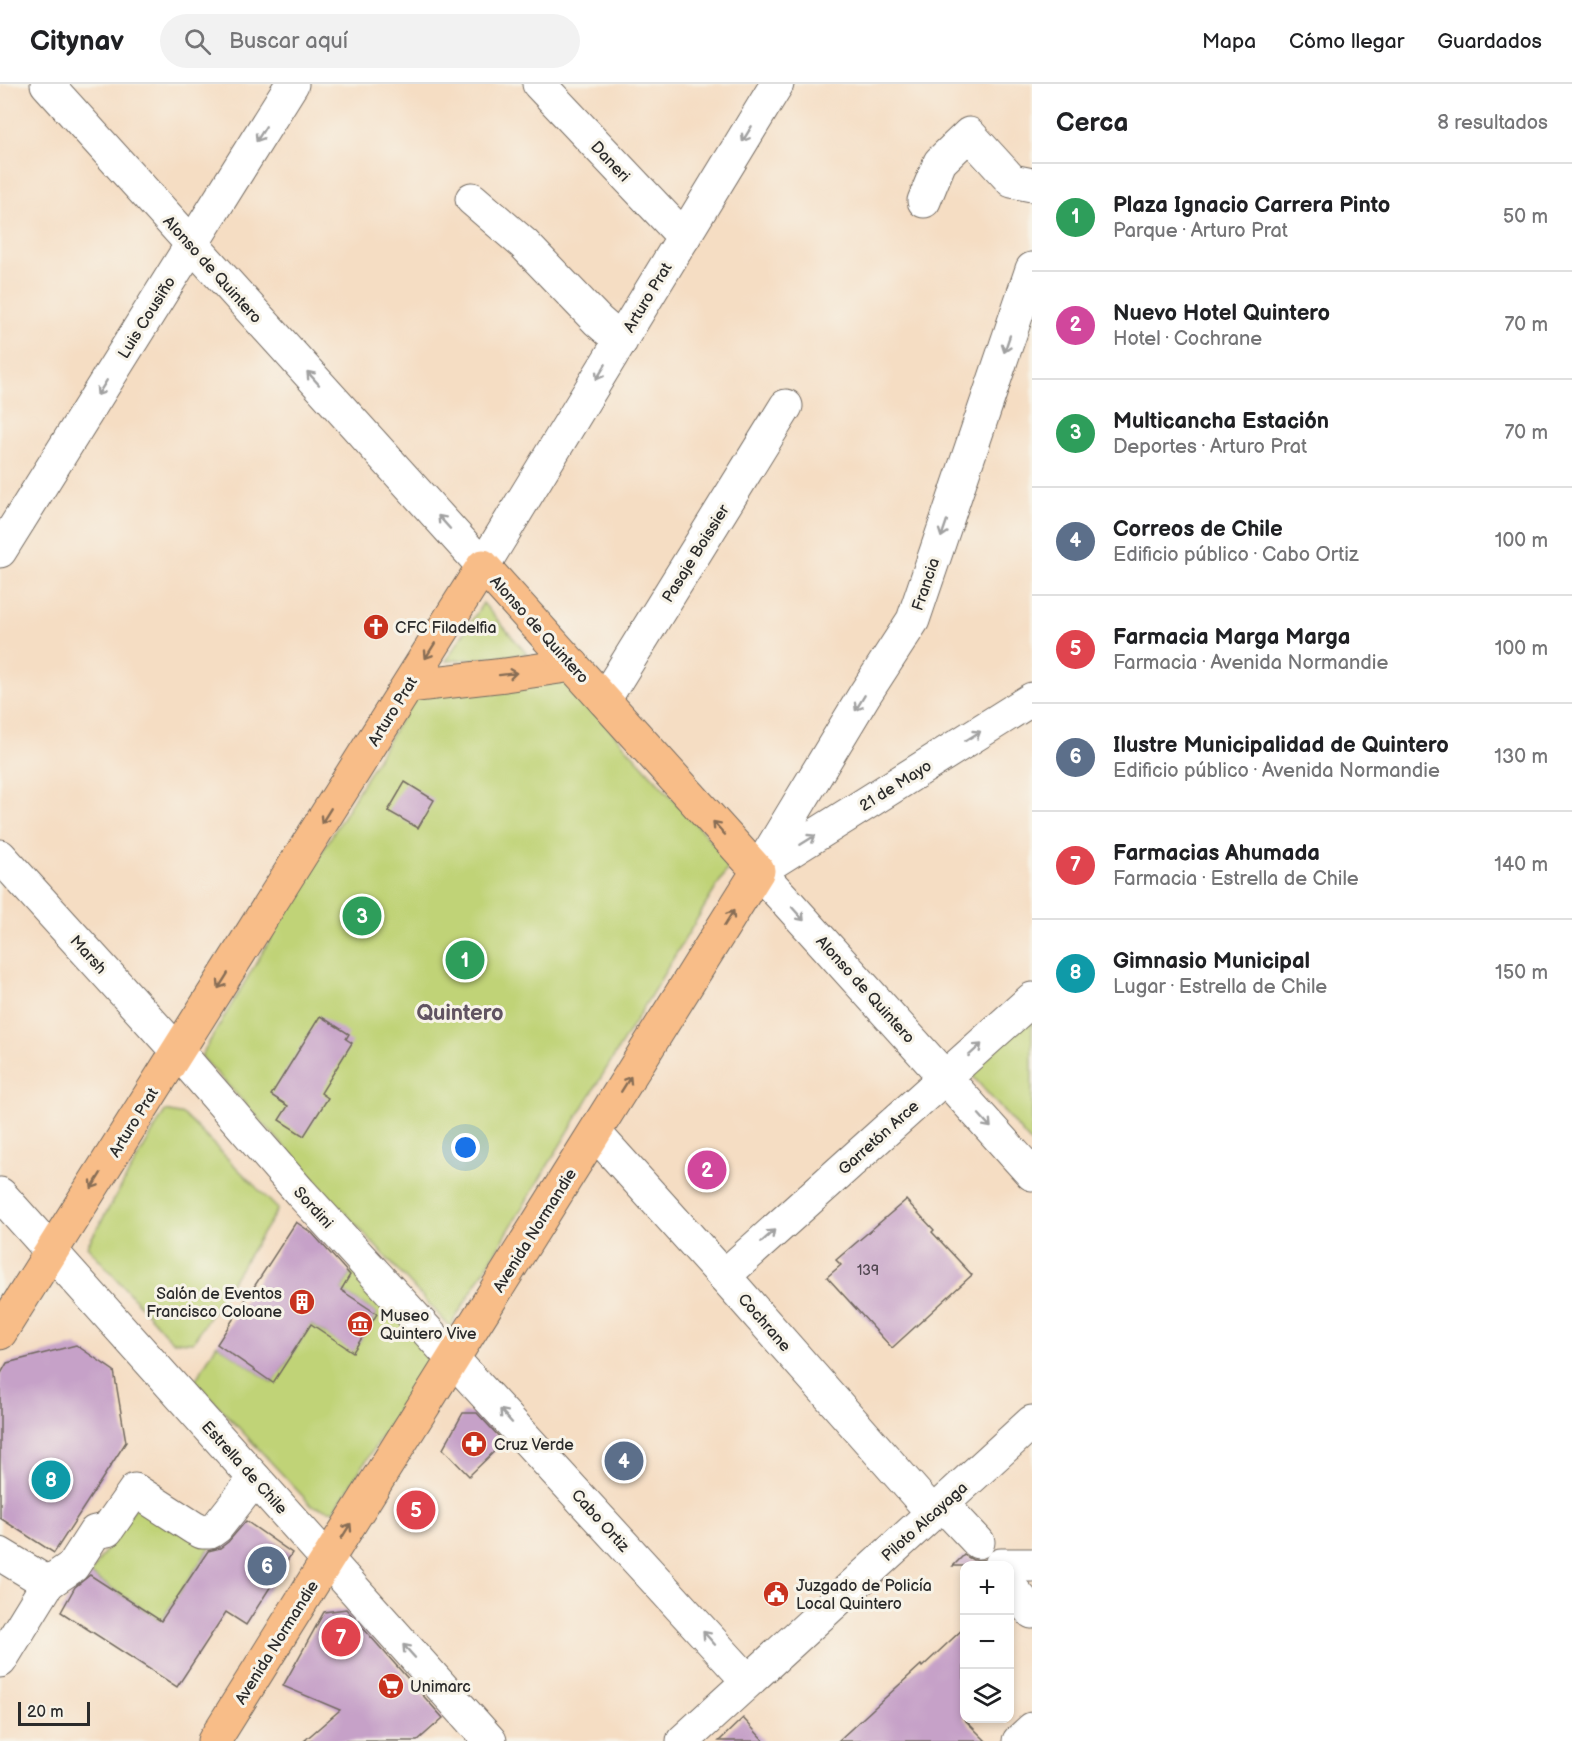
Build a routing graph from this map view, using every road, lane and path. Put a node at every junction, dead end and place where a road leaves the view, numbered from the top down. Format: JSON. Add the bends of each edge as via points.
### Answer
{"nodes":[{"id":1,"x":47,"y":84,"type":"edge"},
{"id":2,"x":292,"y":84,"type":"edge"},
{"id":3,"x":539,"y":84,"type":"edge"},
{"id":4,"x":777,"y":84,"type":"edge"},
{"id":5,"x":1032,"y":184,"type":"edge"},
{"id":6,"x":472,"y":199,"type":"dead end"},
{"id":7,"x":924,"y":201,"type":"dead end"},
{"id":8,"x":684,"y":237,"type":"junction"},
{"id":9,"x":192,"y":245,"type":"junction"},
{"id":10,"x":1032,"y":269,"type":"edge"},
{"id":11,"x":621,"y":341,"type":"junction"},
{"id":12,"x":786,"y":406,"type":"dead end"},
{"id":13,"x":0,"y":550,"type":"edge"},
{"id":14,"x":483,"y":566,"type":"junction"},
{"id":15,"x":573,"y":665,"type":"junction"},
{"id":16,"x":408,"y":686,"type":"junction"},
{"id":17,"x":1032,"y":699,"type":"edge"},
{"id":18,"x":604,"y":700,"type":"junction"},
{"id":19,"x":0,"y":856,"type":"edge"},
{"id":20,"x":758,"y":871,"type":"junction"},
{"id":21,"x":1032,"y":999,"type":"edge"},
{"id":22,"x":178,"y":1052,"type":"junction"},
{"id":23,"x":945,"y":1076,"type":"junction"},
{"id":24,"x":595,"y":1133,"type":"junction"},
{"id":25,"x":1032,"y":1174,"type":"edge"},
{"id":26,"x":0,"y":1194,"type":"edge"},
{"id":27,"x":52,"y":1251,"type":"junction"},
{"id":28,"x":724,"y":1276,"type":"junction"},
{"id":29,"x":0,"y":1333,"type":"edge"},
{"id":30,"x":453,"y":1359,"type":"junction"},
{"id":31,"x":1032,"y":1422,"type":"edge"},
{"id":32,"x":255,"y":1479,"type":"junction"},
{"id":33,"x":937,"y":1508,"type":"junction"},
{"id":34,"x":0,"y":1554,"type":"edge"},
{"id":35,"x":327,"y":1561,"type":"junction"},
{"id":36,"x":1006,"y":1561,"type":"edge"},
{"id":37,"x":1014,"y":1573,"type":"edge"},
{"id":38,"x":48,"y":1583,"type":"junction"},
{"id":39,"x":1032,"y":1612,"type":"edge"},
{"id":40,"x":0,"y":1661,"type":"edge"},
{"id":41,"x":748,"y":1681,"type":"junction"},
{"id":42,"x":245,"y":1693,"type":"junction"},
{"id":43,"x":1032,"y":1729,"type":"edge"},
{"id":44,"x":214,"y":1741,"type":"edge"},
{"id":45,"x":230,"y":1741,"type":"edge"},
{"id":46,"x":490,"y":1741,"type":"edge"},
{"id":47,"x":683,"y":1741,"type":"edge"},
{"id":48,"x":1019,"y":1741,"type":"edge"}],
"edges":[{"from":1,"to":9,"type":"street","name":"Alonso de Quintero"},
{"from":2,"to":9,"type":"street","name":"Luis Cousiño","one_way":true},
{"from":3,"to":8,"type":"street","name":"Daneri"},
{"from":4,"to":8,"type":"street","name":"Arturo Prat","one_way":true},
{"from":5,"to":7,"type":"street","via":[[1012,181],[969,134],[940,162]]},
{"from":6,"to":11,"type":"street","via":[[524,244]]},
{"from":8,"to":11,"type":"street","name":"Arturo Prat"},
{"from":9,"to":13,"type":"street","name":"Luis Cousiño","one_way":true},
{"from":14,"to":9,"type":"street","name":"Alonso de Quintero","one_way":true},
{"from":10,"to":20,"type":"street","name":"Francia","one_way":true,"via":[[913,620]]},
{"from":11,"to":14,"type":"street","name":"Arturo Prat","one_way":true},
{"from":12,"to":18,"type":"street","name":"Pasaje Boissier"},
{"from":14,"to":15,"type":"main road","name":"Alonso de Quintero"},
{"from":14,"to":16,"type":"main road","name":"Arturo Prat","one_way":true},
{"from":16,"to":15,"type":"main road","one_way":true},
{"from":15,"to":18,"type":"main road","name":"Alonso de Quintero"},
{"from":16,"to":22,"type":"main road","name":"Arturo Prat","one_way":true},
{"from":20,"to":17,"type":"street","name":"21 de Mayo","one_way":true},
{"from":20,"to":18,"type":"main road","name":"Alonso de Quintero","one_way":true},
{"from":19,"to":22,"type":"street","name":"Marsh"},
{"from":20,"to":23,"type":"street","name":"Alonso de Quintero","one_way":true},
{"from":24,"to":20,"type":"main road","name":"Avenida Normandie","one_way":true},
{"from":23,"to":21,"type":"street","name":"Garretón Arce","one_way":true},
{"from":22,"to":27,"type":"main road","name":"Arturo Prat","one_way":true},
{"from":22,"to":30,"type":"street","name":"Sordini"},
{"from":23,"to":25,"type":"street","name":"Alonso de Quintero","one_way":true},
{"from":28,"to":23,"type":"street","name":"Garretón Arce","one_way":true},
{"from":24,"to":28,"type":"street","name":"Cochrane"},
{"from":24,"to":30,"type":"main road","name":"Avenida Normandie"},
{"from":26,"to":27,"type":"street","name":"Estrella de Chile"},
{"from":27,"to":29,"type":"main road","name":"Arturo Prat"},
{"from":27,"to":32,"type":"street","name":"Estrella de Chile"},
{"from":28,"to":33,"type":"street","name":"Cochrane"},
{"from":35,"to":30,"type":"main road","name":"Avenida Normandie","one_way":true},
{"from":41,"to":30,"type":"street","name":"Cabo Ortiz","one_way":true},
{"from":31,"to":33,"type":"street","name":"Piloto Alcayaga"},
{"from":32,"to":35,"type":"street","name":"Estrella de Chile"},
{"from":32,"to":38,"type":"street","via":[[210,1532],[194,1528],[135,1490],[107,1530],[95,1532],[73,1566]]},
{"from":33,"to":36,"type":"street","name":"Cochrane"},
{"from":33,"to":41,"type":"street","name":"Piloto Alcayaga"},
{"from":34,"to":38,"type":"street"},
{"from":35,"to":42,"type":"main road","name":"Avenida Normandie"},
{"from":46,"to":35,"type":"street","name":"Estrella de Chile","one_way":true},
{"from":37,"to":39,"type":"street","name":"Cochrane"},
{"from":38,"to":40,"type":"street"},
{"from":41,"to":47,"type":"street","name":"Piloto Alcayaga"},
{"from":42,"to":44,"type":"main road","name":"Avenida Normandie"},
{"from":42,"to":45,"type":"street"},
{"from":43,"to":48,"type":"street"}]}
